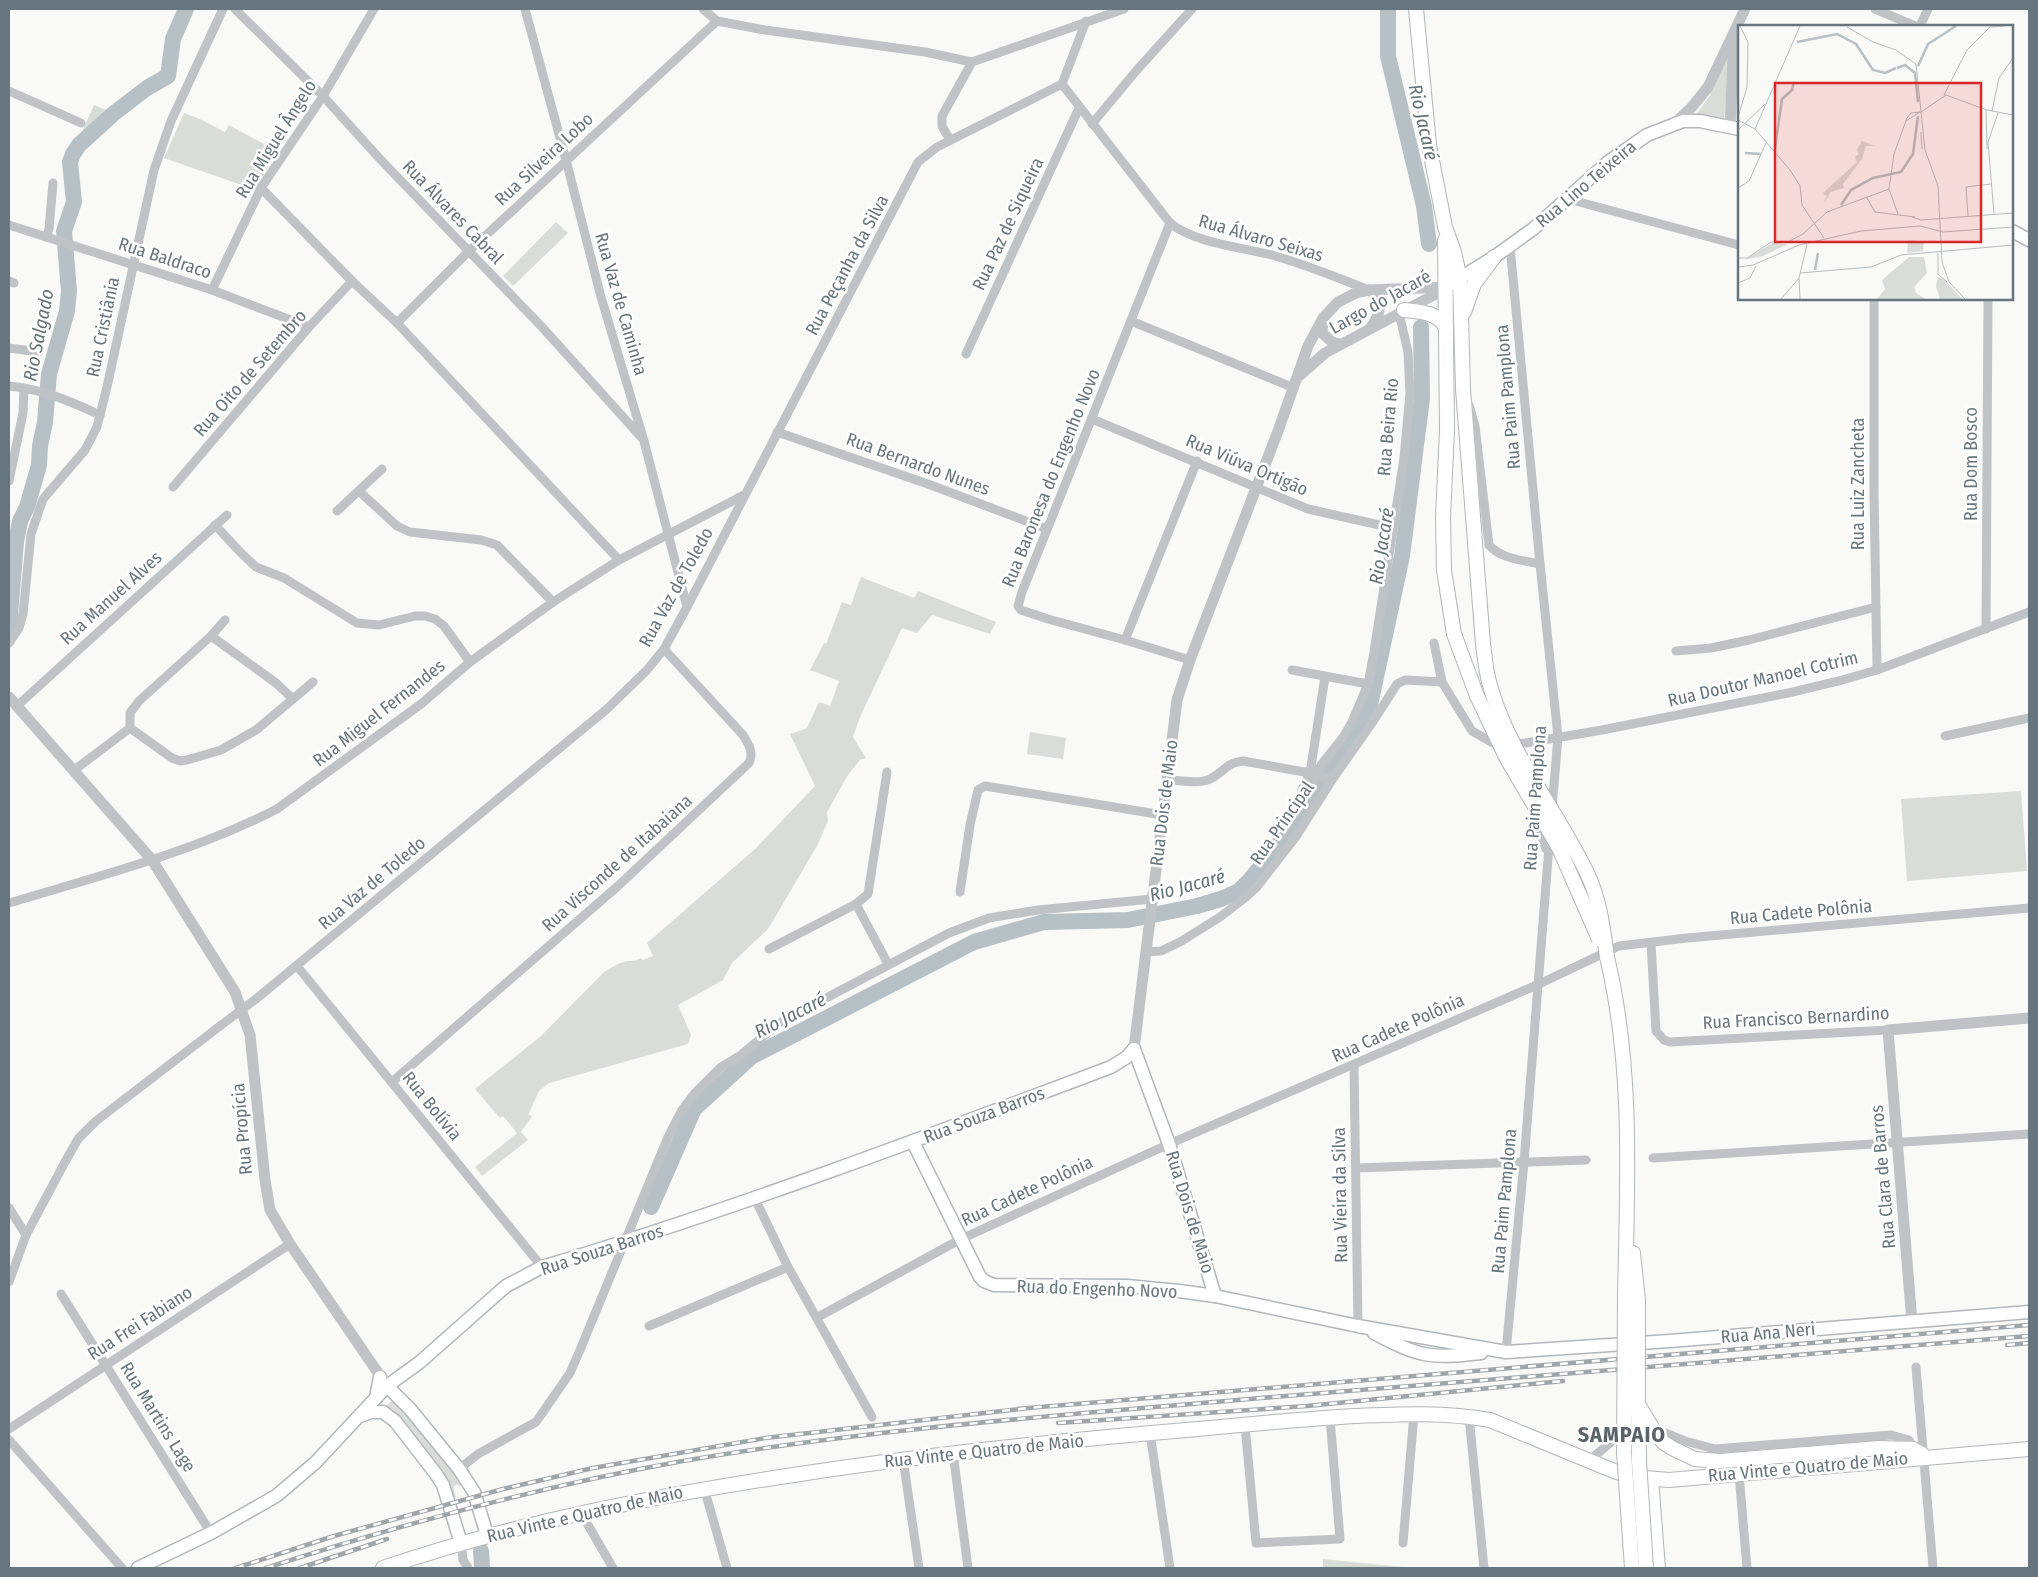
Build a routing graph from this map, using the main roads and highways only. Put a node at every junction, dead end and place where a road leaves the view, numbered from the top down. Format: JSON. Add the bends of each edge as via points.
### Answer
{"nodes":[{"id":1,"x":1416,"y":9,"type":"edge"},
{"id":2,"x":1734,"y":128,"type":"edge"},
{"id":3,"x":1445,"y":227,"type":"junction"},
{"id":4,"x":2013,"y":232,"type":"edge"},
{"id":5,"x":2029,"y":240,"type":"edge"},
{"id":6,"x":1494,"y":257,"type":"junction"},
{"id":7,"x":1460,"y":279,"type":"junction"},
{"id":8,"x":1446,"y":287,"type":"junction"},
{"id":9,"x":1401,"y":311,"type":"road end"},
{"id":10,"x":1453,"y":326,"type":"junction"},
{"id":11,"x":1607,"y":957,"type":"junction"},
{"id":12,"x":1134,"y":1048,"type":"joint"},
{"id":13,"x":913,"y":1142,"type":"junction"},
{"id":14,"x":1215,"y":1296,"type":"junction"},
{"id":15,"x":1631,"y":1300,"type":"junction"},
{"id":16,"x":2029,"y":1312,"type":"edge"},
{"id":17,"x":1501,"y":1352,"type":"joint"},
{"id":18,"x":384,"y":1382,"type":"junction"},
{"id":19,"x":1638,"y":1404,"type":"junction"},
{"id":20,"x":358,"y":1416,"type":"junction"},
{"id":21,"x":2029,"y":1449,"type":"edge"},
{"id":22,"x":1920,"y":1453,"type":"junction"},
{"id":23,"x":1651,"y":1479,"type":"junction"},
{"id":24,"x":487,"y":1535,"type":"junction"},
{"id":25,"x":461,"y":1543,"type":"junction"},
{"id":26,"x":411,"y":1564,"type":"edge"},
{"id":27,"x":138,"y":1568,"type":"edge"},
{"id":28,"x":383,"y":1568,"type":"edge"},
{"id":29,"x":1632,"y":1568,"type":"edge"},
{"id":30,"x":1646,"y":1568,"type":"edge"},
{"id":31,"x":1658,"y":1568,"type":"edge"}],
"edges":[{"from":1,"to":3,"type":"main road","via":[[1426,126]]},
{"from":2,"to":6,"type":"main road","name":"Rua Lino Teixeira","via":[[1692,120],[1675,123],[1647,135],[1623,150],[1568,199]]},
{"from":3,"to":7,"type":"main road"},
{"from":3,"to":8,"type":"main road"},
{"from":4,"to":5,"type":"main road"},
{"from":6,"to":7,"type":"main road","name":"Rua Lino Teixeira"},
{"from":6,"to":10,"type":"main road","via":[[1481,273]]},
{"from":7,"to":8,"type":"main road","name":"Rua Lino Teixeira"},
{"from":7,"to":10,"type":"main road"},
{"from":8,"to":10,"type":"main road"},
{"from":9,"to":10,"type":"main road","via":[[1437,316]]},
{"from":10,"to":11,"type":"main road","bridge":true,"via":[[1463,389],[1483,644],[1490,688],[1517,752],[1588,875],[1600,912]]},
{"from":10,"to":11,"type":"main road","bridge":true,"via":[[1443,517],[1444,570],[1454,634],[1477,696],[1506,757],[1559,848]]},
{"from":11,"to":15,"type":"main road","via":[[1620,1017],[1625,1067],[1627,1223],[1634,1258]]},
{"from":12,"to":13,"type":"main road","name":"Rua Souza Barros","via":[[1111,1067]]},
{"from":12,"to":14,"type":"main road","name":"Rua Dois de Maio","via":[[1169,1144]]},
{"from":13,"to":14,"type":"main road","name":"Rua do Engenho Novo","via":[[984,1281],[994,1285],[1127,1286]]},
{"from":13,"to":18,"type":"main road","name":"Rua Souza Barros","via":[[755,1199],[542,1267],[506,1286],[420,1362]]},
{"from":14,"to":17,"type":"main road","name":"Rua do Engenho Novo","via":[[1360,1326],[1419,1354],[1447,1357]]},
{"from":15,"to":19,"type":"main road","bridge":true},
{"from":15,"to":29,"type":"main road","bridge":true,"via":[[1624,1452]]},
{"from":16,"to":17,"type":"main road","name":"Rua Ana Neri"},
{"from":18,"to":20,"type":"main road","name":"Rua Souza Barros","via":[[376,1398]]},
{"from":18,"to":24,"type":"main road","via":[[459,1469],[474,1492]]},
{"from":19,"to":22,"type":"main road","bridge":true,"via":[[1663,1442],[1695,1459],[1720,1461],[1879,1448]]},
{"from":19,"to":30,"type":"main road","bridge":true},
{"from":20,"to":25,"type":"main road","via":[[382,1412],[395,1421],[443,1485]]},
{"from":20,"to":27,"type":"main road","name":"Rua Souza Barros","via":[[315,1463],[276,1496]]},
{"from":21,"to":22,"type":"main road","name":"Rua Vinte e Quatro de Maio"},
{"from":22,"to":23,"type":"main road","name":"Rua Vinte e Quatro de Maio","via":[[1739,1474]]},
{"from":23,"to":24,"type":"main road","name":"Rua Vinte e Quatro de Maio","via":[[1633,1477],[1490,1420],[1469,1416],[1414,1414],[1330,1418],[902,1458],[704,1488]]},
{"from":23,"to":31,"type":"main road"},
{"from":24,"to":25,"type":"main road","name":"Rua Vinte e Quatro de Maio"},
{"from":25,"to":26,"type":"main road","name":"Rua Vinte e Quatro de Maio"},
{"from":26,"to":28,"type":"main road","name":"Rua Vinte e Quatro de Maio"}]}
